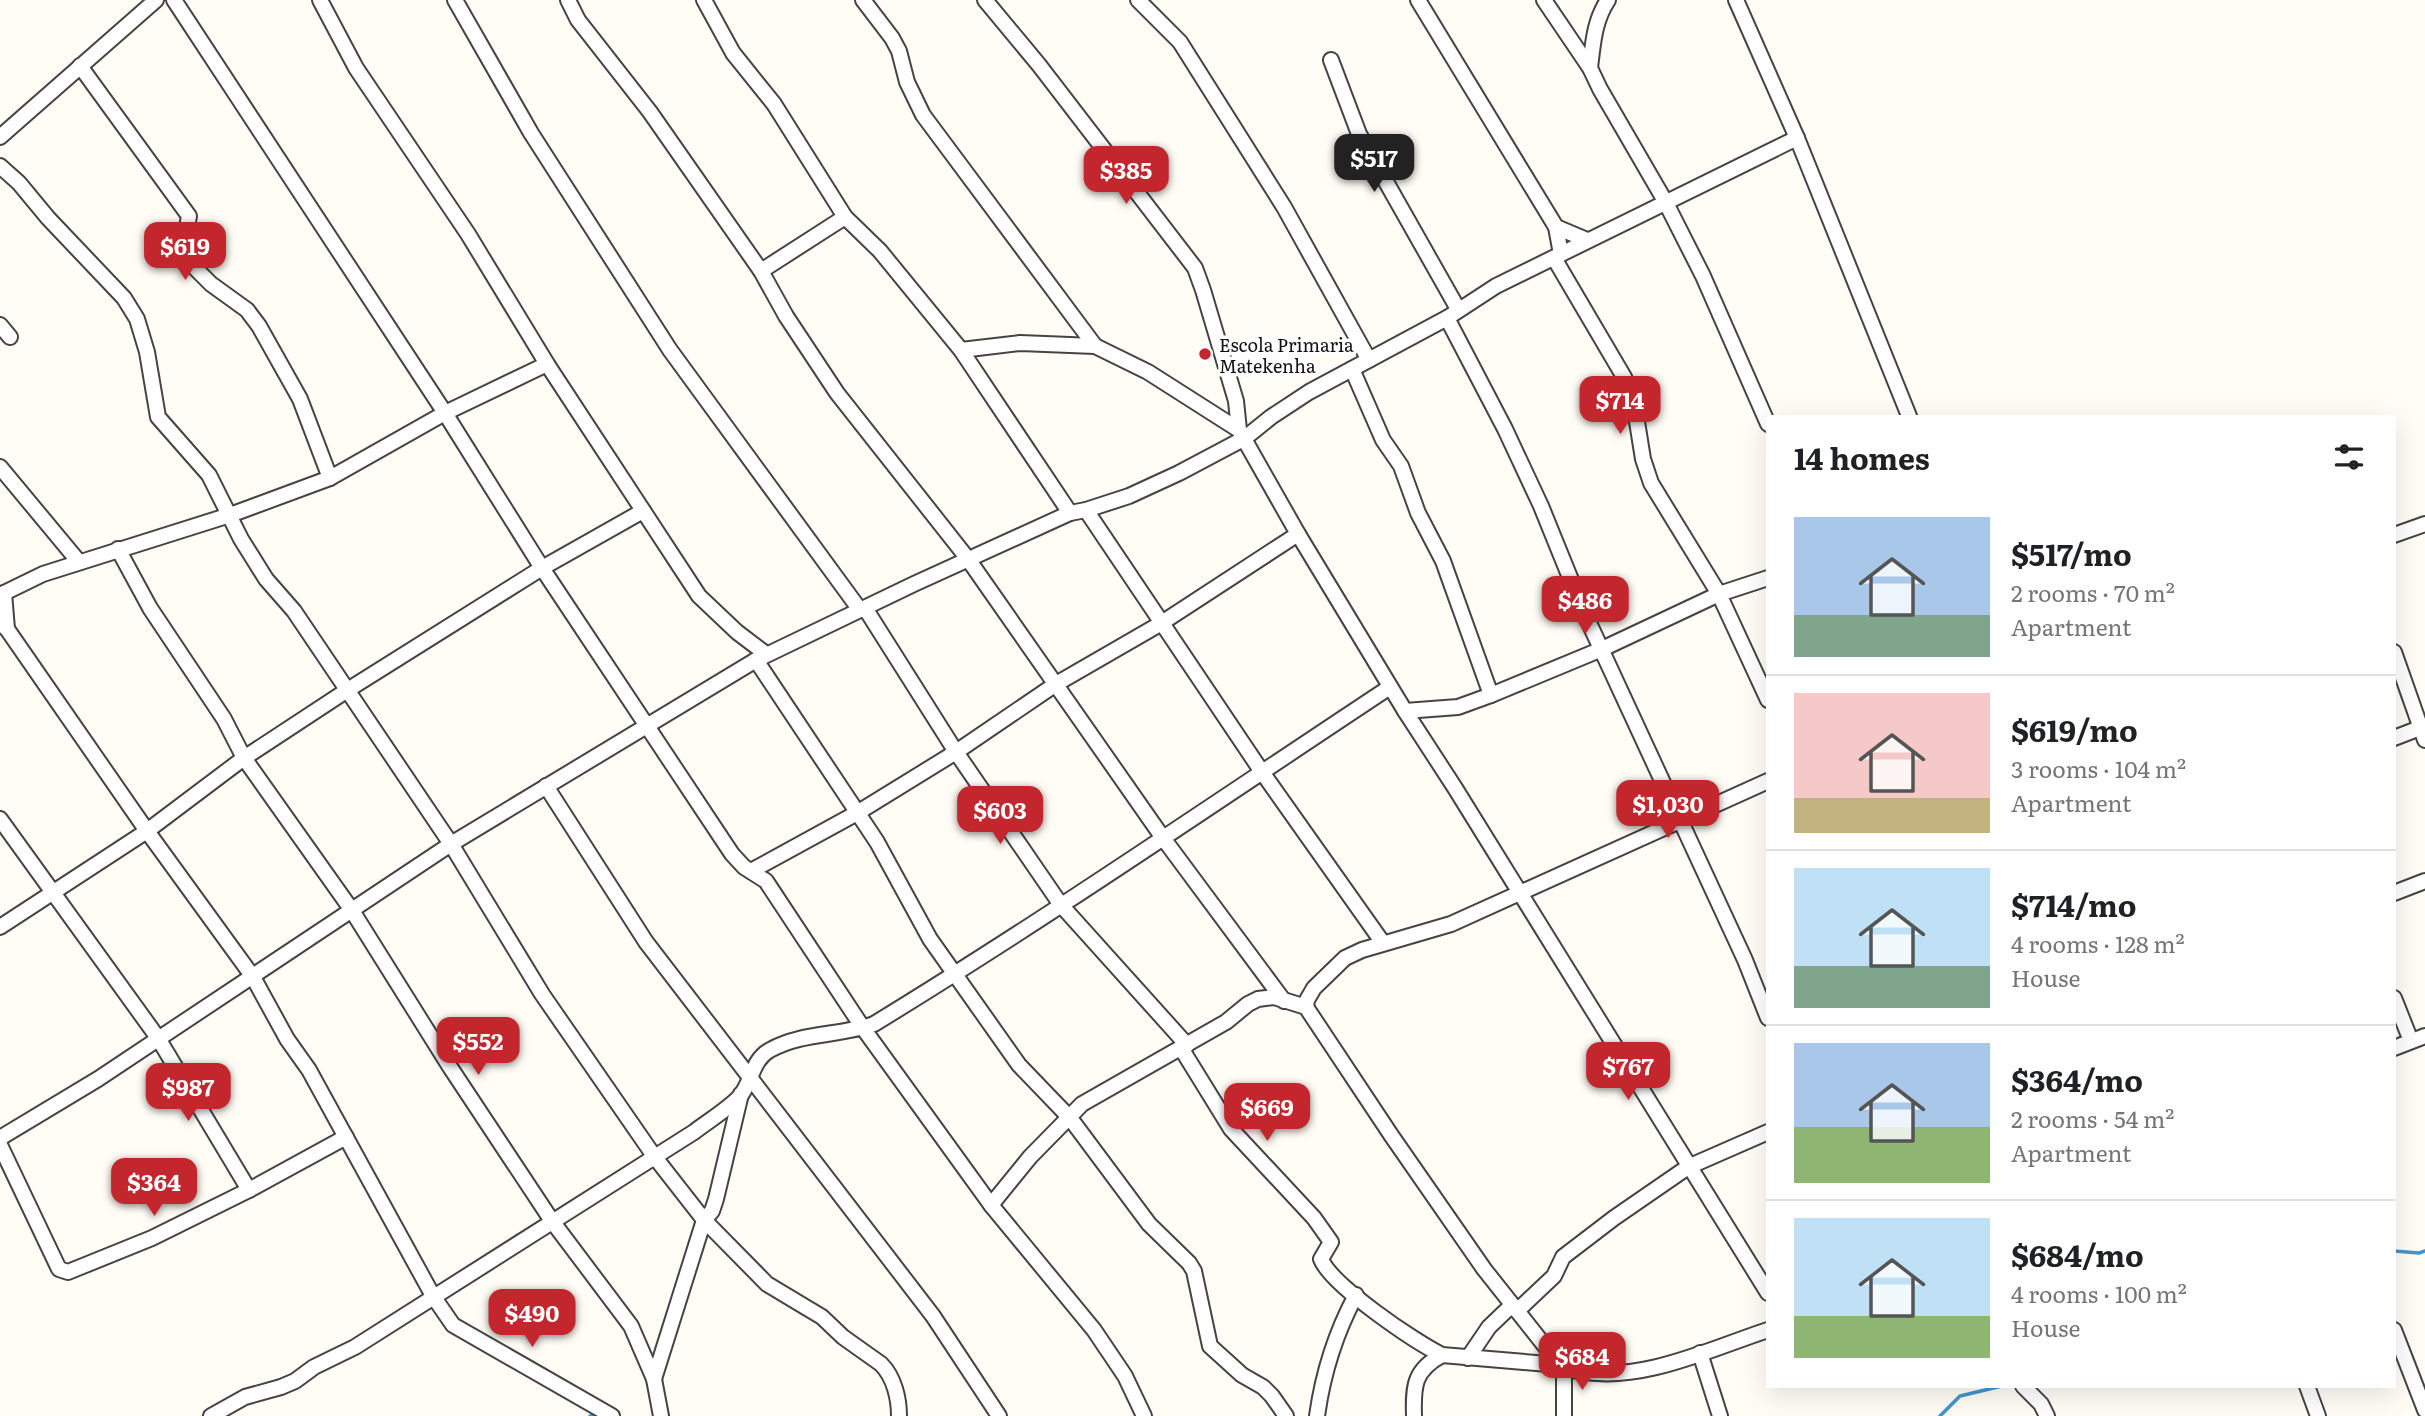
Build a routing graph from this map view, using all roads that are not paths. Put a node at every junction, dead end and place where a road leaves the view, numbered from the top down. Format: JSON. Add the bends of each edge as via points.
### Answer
{"nodes":[{"id":1,"x":156,"y":0,"type":"edge"},
{"id":2,"x":174,"y":0,"type":"edge"},
{"id":3,"x":320,"y":0,"type":"edge"},
{"id":4,"x":455,"y":0,"type":"edge"},
{"id":5,"x":568,"y":0,"type":"edge"},
{"id":6,"x":704,"y":0,"type":"edge"},
{"id":7,"x":863,"y":0,"type":"edge"},
{"id":8,"x":985,"y":0,"type":"edge"},
{"id":9,"x":1138,"y":0,"type":"edge"},
{"id":10,"x":1418,"y":0,"type":"edge"},
{"id":11,"x":1544,"y":0,"type":"edge"},
{"id":12,"x":1608,"y":0,"type":"edge"},
{"id":13,"x":1736,"y":0,"type":"edge"},
{"id":14,"x":1331,"y":60,"type":"dead end"},
{"id":15,"x":80,"y":66,"type":"junction"},
{"id":16,"x":1590,"y":68,"type":"junction"},
{"id":17,"x":0,"y":137,"type":"edge"},
{"id":18,"x":1797,"y":138,"type":"junction"},
{"id":19,"x":0,"y":166,"type":"edge"},
{"id":20,"x":1665,"y":201,"type":"junction"},
{"id":21,"x":845,"y":217,"type":"junction"},
{"id":22,"x":1556,"y":227,"type":"junction"},
{"id":23,"x":1587,"y":240,"type":"junction"},
{"id":24,"x":1558,"y":256,"type":"junction"},
{"id":25,"x":761,"y":271,"type":"junction"},
{"id":26,"x":1452,"y":313,"type":"junction"},
{"id":27,"x":0,"y":325,"type":"edge"},
{"id":28,"x":10,"y":337,"type":"dead end"},
{"id":29,"x":1095,"y":345,"type":"junction"},
{"id":30,"x":961,"y":349,"type":"junction"},
{"id":31,"x":1369,"y":360,"type":"junction"},
{"id":32,"x":547,"y":364,"type":"junction"},
{"id":33,"x":1352,"y":369,"type":"junction"},
{"id":34,"x":445,"y":413,"type":"junction"},
{"id":35,"x":1909,"y":415,"type":"edge"},
{"id":36,"x":1766,"y":419,"type":"edge"},
{"id":37,"x":1242,"y":434,"type":"junction"},
{"id":38,"x":0,"y":467,"type":"edge"},
{"id":39,"x":330,"y":478,"type":"junction"},
{"id":40,"x":1086,"y":510,"type":"junction"},
{"id":41,"x":643,"y":511,"type":"junction"},
{"id":42,"x":1070,"y":513,"type":"junction"},
{"id":43,"x":230,"y":515,"type":"junction"},
{"id":44,"x":2425,"y":524,"type":"edge"},
{"id":45,"x":1298,"y":534,"type":"junction"},
{"id":46,"x":2396,"y":534,"type":"edge"},
{"id":47,"x":118,"y":549,"type":"junction"},
{"id":48,"x":968,"y":559,"type":"junction"},
{"id":49,"x":79,"y":562,"type":"junction"},
{"id":50,"x":542,"y":568,"type":"junction"},
{"id":51,"x":1766,"y":579,"type":"edge"},
{"id":52,"x":2,"y":594,"type":"edge"},
{"id":53,"x":1719,"y":594,"type":"junction"},
{"id":54,"x":862,"y":609,"type":"junction"},
{"id":55,"x":1160,"y":624,"type":"junction"},
{"id":56,"x":4,"y":626,"type":"edge"},
{"id":57,"x":1602,"y":649,"type":"junction"},
{"id":58,"x":761,"y":657,"type":"junction"},
{"id":59,"x":2396,"y":658,"type":"edge"},
{"id":60,"x":1056,"y":684,"type":"junction"},
{"id":61,"x":1390,"y":687,"type":"junction"},
{"id":62,"x":346,"y":691,"type":"junction"},
{"id":63,"x":1491,"y":695,"type":"junction"},
{"id":64,"x":1766,"y":696,"type":"edge"},
{"id":65,"x":1405,"y":711,"type":"junction"},
{"id":66,"x":648,"y":725,"type":"junction"},
{"id":67,"x":2423,"y":732,"type":"edge"},
{"id":68,"x":2396,"y":738,"type":"edge"},
{"id":69,"x":956,"y":751,"type":"junction"},
{"id":70,"x":244,"y":758,"type":"junction"},
{"id":71,"x":1262,"y":772,"type":"junction"},
{"id":72,"x":1766,"y":782,"type":"edge"},
{"id":73,"x":546,"y":786,"type":"junction"},
{"id":74,"x":857,"y":813,"type":"junction"},
{"id":75,"x":0,"y":819,"type":"edge"},
{"id":76,"x":1678,"y":820,"type":"junction"},
{"id":77,"x":147,"y":831,"type":"junction"},
{"id":78,"x":1163,"y":838,"type":"junction"},
{"id":79,"x":451,"y":844,"type":"junction"},
{"id":80,"x":751,"y":871,"type":"junction"},
{"id":81,"x":2425,"y":881,"type":"edge"},
{"id":82,"x":2396,"y":891,"type":"edge"},
{"id":83,"x":1520,"y":892,"type":"junction"},
{"id":84,"x":52,"y":893,"type":"junction"},
{"id":85,"x":1061,"y":905,"type":"junction"},
{"id":86,"x":351,"y":909,"type":"junction"},
{"id":87,"x":0,"y":928,"type":"edge"},
{"id":88,"x":1383,"y":943,"type":"junction"},
{"id":89,"x":956,"y":974,"type":"junction"},
{"id":90,"x":253,"y":977,"type":"junction"},
{"id":91,"x":1284,"y":1001,"type":"junction"},
{"id":92,"x":2396,"y":1001,"type":"edge"},
{"id":93,"x":1306,"y":1007,"type":"junction"},
{"id":94,"x":1766,"y":1013,"type":"edge"},
{"id":95,"x":863,"y":1028,"type":"junction"},
{"id":96,"x":158,"y":1038,"type":"junction"},
{"id":97,"x":2418,"y":1039,"type":"edge"},
{"id":98,"x":1184,"y":1046,"type":"junction"},
{"id":99,"x":2396,"y":1047,"type":"edge"},
{"id":100,"x":749,"y":1077,"type":"junction"},
{"id":101,"x":741,"y":1094,"type":"junction"},
{"id":102,"x":1070,"y":1118,"type":"junction"},
{"id":103,"x":1766,"y":1133,"type":"edge"},
{"id":104,"x":346,"y":1137,"type":"junction"},
{"id":105,"x":0,"y":1138,"type":"edge"},
{"id":106,"x":0,"y":1145,"type":"edge"},
{"id":107,"x":654,"y":1156,"type":"junction"},
{"id":108,"x":1688,"y":1167,"type":"junction"},
{"id":109,"x":249,"y":1190,"type":"junction"},
{"id":110,"x":991,"y":1205,"type":"junction"},
{"id":111,"x":704,"y":1220,"type":"junction"},
{"id":112,"x":552,"y":1221,"type":"junction"},
{"id":113,"x":1766,"y":1290,"type":"edge"},
{"id":114,"x":1356,"y":1295,"type":"junction"},
{"id":115,"x":433,"y":1296,"type":"junction"},
{"id":116,"x":1515,"y":1308,"type":"junction"},
{"id":117,"x":1766,"y":1331,"type":"edge"},
{"id":118,"x":2396,"y":1335,"type":"edge"},
{"id":119,"x":1700,"y":1353,"type":"junction"},
{"id":120,"x":1442,"y":1354,"type":"junction"},
{"id":121,"x":1468,"y":1357,"type":"junction"},
{"id":122,"x":1562,"y":1367,"type":"junction"},
{"id":123,"x":654,"y":1379,"type":"junction"},
{"id":124,"x":2026,"y":1388,"type":"edge"},
{"id":125,"x":2308,"y":1388,"type":"edge"},
{"id":126,"x":2425,"y":1410,"type":"edge"},
{"id":127,"x":211,"y":1416,"type":"edge"},
{"id":128,"x":612,"y":1416,"type":"edge"},
{"id":129,"x":661,"y":1416,"type":"edge"},
{"id":130,"x":899,"y":1416,"type":"edge"},
{"id":131,"x":999,"y":1416,"type":"edge"},
{"id":132,"x":1144,"y":1416,"type":"edge"},
{"id":133,"x":1286,"y":1416,"type":"edge"},
{"id":134,"x":1317,"y":1416,"type":"edge"},
{"id":135,"x":1414,"y":1416,"type":"edge"},
{"id":136,"x":1564,"y":1416,"type":"edge"},
{"id":137,"x":1720,"y":1416,"type":"edge"},
{"id":138,"x":2047,"y":1416,"type":"edge"},
{"id":139,"x":2318,"y":1416,"type":"edge"}],
"edges":[{"from":1,"to":15,"type":"street"},
{"from":2,"to":34,"type":"street"},
{"from":3,"to":32,"type":"street","via":[[356,68],[468,234]]},
{"from":4,"to":54,"type":"street","via":[[531,133],[670,350]]},
{"from":5,"to":25,"type":"street"},
{"from":6,"to":21,"type":"street","via":[[733,52],[774,104]]},
{"from":7,"to":29,"type":"street","via":[[899,51],[906,82],[923,115]]},
{"from":8,"to":37,"type":"street","via":[[1195,268]]},
{"from":9,"to":31,"type":"street","via":[[1180,42],[1284,207]]},
{"from":10,"to":22,"type":"street"},
{"from":11,"to":16,"type":"street"},
{"from":12,"to":16,"type":"street","via":[[1593,36]]},
{"from":13,"to":18,"type":"street"},
{"from":14,"to":26,"type":"street","via":[[1359,134]]},
{"from":15,"to":17,"type":"street"},
{"from":15,"to":39,"type":"street","via":[[190,216],[186,233],[191,264],[247,310],[259,326],[300,400]]},
{"from":16,"to":20,"type":"street"},
{"from":18,"to":20,"type":"street"},
{"from":18,"to":35,"type":"street"},
{"from":19,"to":43,"type":"street","via":[[124,298],[147,352],[158,417],[209,475]]},
{"from":20,"to":23,"type":"street"},
{"from":20,"to":36,"type":"street"},
{"from":21,"to":25,"type":"street"},
{"from":21,"to":30,"type":"street","via":[[880,251]]},
{"from":22,"to":23,"type":"street"},
{"from":22,"to":24,"type":"street"},
{"from":23,"to":24,"type":"street"},
{"from":24,"to":26,"type":"street"},
{"from":24,"to":53,"type":"street","via":[[1634,403],[1651,483]]},
{"from":25,"to":48,"type":"street","via":[[837,393]]},
{"from":26,"to":31,"type":"street"},
{"from":26,"to":57,"type":"street"},
{"from":27,"to":28,"type":"street"},
{"from":29,"to":30,"type":"street","via":[[1020,343]]},
{"from":29,"to":37,"type":"street","via":[[1149,372]]},
{"from":30,"to":42,"type":"street"},
{"from":31,"to":33,"type":"street"},
{"from":32,"to":34,"type":"street"},
{"from":32,"to":41,"type":"street"},
{"from":33,"to":37,"type":"street"},
{"from":33,"to":63,"type":"street","via":[[1443,561]]},
{"from":34,"to":39,"type":"street"},
{"from":34,"to":50,"type":"street"},
{"from":37,"to":40,"type":"street","via":[[1179,473]]},
{"from":37,"to":45,"type":"street"},
{"from":38,"to":49,"type":"street"},
{"from":39,"to":43,"type":"street"},
{"from":40,"to":42,"type":"street"},
{"from":40,"to":55,"type":"street"},
{"from":41,"to":50,"type":"street"},
{"from":41,"to":58,"type":"street","via":[[699,597]]},
{"from":42,"to":48,"type":"street"},
{"from":43,"to":47,"type":"street"},
{"from":43,"to":62,"type":"street","via":[[266,579],[294,611]]},
{"from":44,"to":46,"type":"street"},
{"from":45,"to":55,"type":"street"},
{"from":45,"to":61,"type":"street"},
{"from":47,"to":49,"type":"street"},
{"from":47,"to":70,"type":"street"},
{"from":48,"to":54,"type":"street"},
{"from":48,"to":60,"type":"street"},
{"from":49,"to":52,"type":"street"},
{"from":50,"to":62,"type":"street"},
{"from":50,"to":66,"type":"street"},
{"from":51,"to":53,"type":"street"},
{"from":52,"to":56,"type":"street"},
{"from":53,"to":57,"type":"street"},
{"from":53,"to":64,"type":"street"},
{"from":54,"to":58,"type":"street"},
{"from":54,"to":69,"type":"street"},
{"from":55,"to":60,"type":"street"},
{"from":55,"to":71,"type":"street"},
{"from":56,"to":77,"type":"street"},
{"from":57,"to":63,"type":"street"},
{"from":57,"to":76,"type":"street"},
{"from":58,"to":66,"type":"street"},
{"from":58,"to":74,"type":"street"},
{"from":59,"to":67,"type":"street"},
{"from":60,"to":69,"type":"street"},
{"from":60,"to":78,"type":"street"},
{"from":61,"to":65,"type":"street"},
{"from":61,"to":71,"type":"street"},
{"from":62,"to":70,"type":"street"},
{"from":62,"to":79,"type":"street"},
{"from":63,"to":65,"type":"street","via":[[1458,707]]},
{"from":65,"to":83,"type":"street"},
{"from":66,"to":73,"type":"street"},
{"from":66,"to":80,"type":"street","via":[[732,855]]},
{"from":67,"to":68,"type":"street"},
{"from":69,"to":74,"type":"street"},
{"from":69,"to":85,"type":"street"},
{"from":70,"to":77,"type":"street"},
{"from":70,"to":86,"type":"street"},
{"from":71,"to":78,"type":"street"},
{"from":71,"to":88,"type":"street"},
{"from":72,"to":76,"type":"street"},
{"from":73,"to":79,"type":"street"},
{"from":73,"to":100,"type":"street","via":[[646,942]]},
{"from":74,"to":80,"type":"street"},
{"from":74,"to":89,"type":"street","via":[[930,939]]},
{"from":75,"to":84,"type":"street"},
{"from":76,"to":83,"type":"street"},
{"from":76,"to":94,"type":"street"},
{"from":77,"to":84,"type":"street"},
{"from":77,"to":90,"type":"street"},
{"from":78,"to":85,"type":"street"},
{"from":78,"to":91,"type":"street"},
{"from":79,"to":86,"type":"street"},
{"from":79,"to":107,"type":"street","via":[[542,994]]},
{"from":80,"to":95,"type":"street","via":[[766,881]]},
{"from":81,"to":82,"type":"street"},
{"from":83,"to":88,"type":"street","via":[[1451,924]]},
{"from":83,"to":108,"type":"street"},
{"from":84,"to":87,"type":"street"},
{"from":84,"to":96,"type":"street"},
{"from":85,"to":89,"type":"street"},
{"from":85,"to":98,"type":"street"},
{"from":86,"to":90,"type":"street"},
{"from":86,"to":112,"type":"street"},
{"from":88,"to":93,"type":"street","via":[[1345,958],[1314,988]]},
{"from":89,"to":95,"type":"street"},
{"from":89,"to":102,"type":"street","via":[[1019,1065]]},
{"from":90,"to":96,"type":"street"},
{"from":90,"to":104,"type":"street"},
{"from":91,"to":93,"type":"street"},
{"from":91,"to":98,"type":"street","via":[[1258,999]]},
{"from":92,"to":97,"type":"street"},
{"from":93,"to":116,"type":"street"},
{"from":95,"to":100,"type":"street","via":[[794,1040],[767,1052]]},
{"from":95,"to":110,"type":"street"},
{"from":96,"to":105,"type":"street"},
{"from":96,"to":109,"type":"street"},
{"from":97,"to":99,"type":"street"},
{"from":98,"to":102,"type":"street","via":[[1082,1104]]},
{"from":98,"to":114,"type":"street","via":[[1231,1129],[1314,1218],[1331,1244],[1322,1262]]},
{"from":100,"to":101,"type":"street"},
{"from":100,"to":131,"type":"street","via":[[933,1316]]},
{"from":101,"to":107,"type":"street","via":[[694,1132]]},
{"from":101,"to":111,"type":"street","via":[[716,1199]]},
{"from":102,"to":110,"type":"street"},
{"from":102,"to":133,"type":"street","via":[[1150,1224],[1194,1271],[1210,1346],[1263,1387]]},
{"from":103,"to":108,"type":"street"},
{"from":104,"to":109,"type":"street"},
{"from":104,"to":115,"type":"street"},
{"from":106,"to":109,"type":"street","via":[[63,1272],[152,1238]]},
{"from":107,"to":111,"type":"street"},
{"from":107,"to":112,"type":"street"},
{"from":108,"to":113,"type":"street"},
{"from":108,"to":116,"type":"street","via":[[1563,1257],[1554,1276]]},
{"from":110,"to":132,"type":"street","via":[[1094,1330],[1125,1376]]},
{"from":111,"to":123,"type":"street"},
{"from":111,"to":130,"type":"street","via":[[767,1284],[822,1317],[886,1369]]},
{"from":112,"to":115,"type":"street"},
{"from":112,"to":123,"type":"street","via":[[631,1326]]},
{"from":114,"to":120,"type":"street","via":[[1395,1327]]},
{"from":114,"to":134,"type":"street","via":[[1329,1354]]},
{"from":115,"to":127,"type":"street","via":[[295,1381],[245,1397]]},
{"from":115,"to":128,"type":"street","via":[[453,1325]]},
{"from":116,"to":121,"type":"street","via":[[1489,1327]]},
{"from":116,"to":122,"type":"street"},
{"from":117,"to":119,"type":"street"},
{"from":118,"to":126,"type":"street"},
{"from":119,"to":122,"type":"street","via":[[1622,1374]]},
{"from":119,"to":137,"type":"street"},
{"from":120,"to":121,"type":"street"},
{"from":120,"to":135,"type":"street","via":[[1415,1380]]},
{"from":121,"to":122,"type":"street"},
{"from":122,"to":136,"type":"street"},
{"from":123,"to":129,"type":"street"},
{"from":124,"to":138,"type":"street"},
{"from":125,"to":139,"type":"street"}]}
